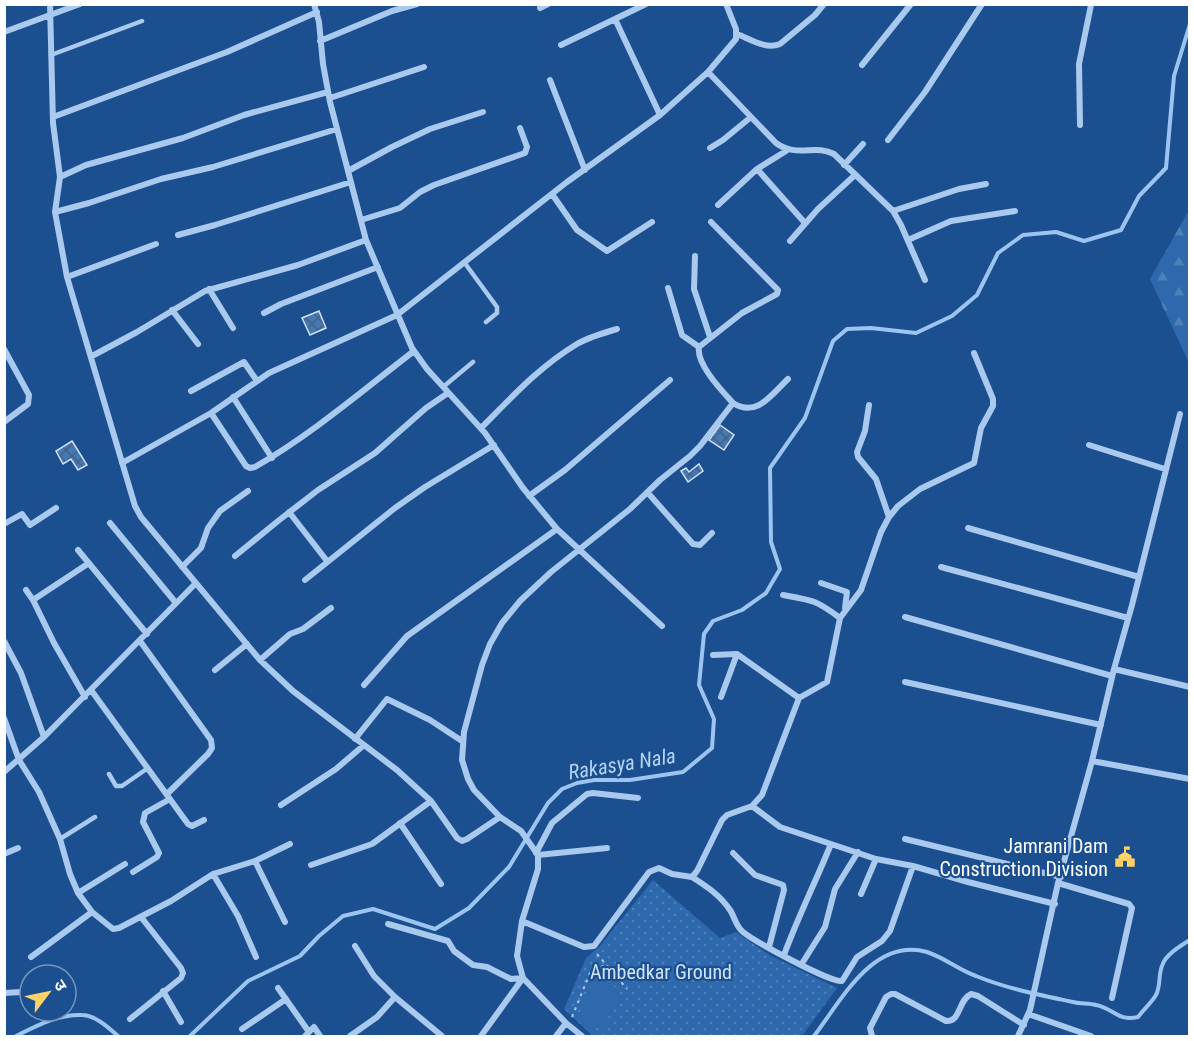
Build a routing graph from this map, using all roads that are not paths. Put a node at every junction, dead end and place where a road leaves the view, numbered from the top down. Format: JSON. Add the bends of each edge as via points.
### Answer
{"nodes":[{"id":1,"x":50,"y":4,"type":"edge"},
{"id":2,"x":80,"y":4,"type":"edge"},
{"id":3,"x":417,"y":4,"type":"edge"},
{"id":4,"x":548,"y":4,"type":"edge"},
{"id":5,"x":726,"y":4,"type":"edge"},
{"id":6,"x":824,"y":4,"type":"edge"},
{"id":7,"x":911,"y":4,"type":"edge"},
{"id":8,"x":982,"y":4,"type":"edge"},
{"id":9,"x":645,"y":5,"type":"edge"},
{"id":10,"x":1092,"y":5,"type":"edge"},
{"id":11,"x":316,"y":8,"type":"edge"},
{"id":12,"x":540,"y":8,"type":"dead end"},
{"id":13,"x":50,"y":16,"type":"junction"},
{"id":14,"x":615,"y":20,"type":"junction"},
{"id":15,"x":142,"y":21,"type":"dead end"},
{"id":16,"x":4,"y":32,"type":"edge"},
{"id":17,"x":737,"y":34,"type":"junction"},
{"id":18,"x":320,"y":40,"type":"junction"},
{"id":19,"x":561,"y":45,"type":"dead end"},
{"id":20,"x":51,"y":55,"type":"junction"},
{"id":21,"x":862,"y":65,"type":"dead end"},
{"id":22,"x":424,"y":67,"type":"dead end"},
{"id":23,"x":708,"y":72,"type":"junction"},
{"id":24,"x":550,"y":80,"type":"dead end"},
{"id":25,"x":329,"y":95,"type":"junction"},
{"id":26,"x":483,"y":112,"type":"dead end"},
{"id":27,"x":660,"y":115,"type":"junction"},
{"id":28,"x":53,"y":117,"type":"junction"},
{"id":29,"x":751,"y":117,"type":"junction"},
{"id":30,"x":1080,"y":125,"type":"dead end"},
{"id":31,"x":520,"y":128,"type":"dead end"},
{"id":32,"x":337,"y":129,"type":"junction"},
{"id":33,"x":888,"y":140,"type":"dead end"},
{"id":34,"x":863,"y":144,"type":"dead end"},
{"id":35,"x":710,"y":148,"type":"dead end"},
{"id":36,"x":786,"y":150,"type":"junction"},
{"id":37,"x":844,"y":165,"type":"junction"},
{"id":38,"x":757,"y":169,"type":"junction"},
{"id":39,"x":585,"y":170,"type":"junction"},
{"id":40,"x":348,"y":171,"type":"junction"},
{"id":41,"x":855,"y":175,"type":"junction"},
{"id":42,"x":60,"y":177,"type":"junction"},
{"id":43,"x":351,"y":182,"type":"junction"},
{"id":44,"x":986,"y":184,"type":"dead end"},
{"id":45,"x":552,"y":194,"type":"junction"},
{"id":46,"x":718,"y":205,"type":"dead end"},
{"id":47,"x":1015,"y":211,"type":"dead end"},
{"id":48,"x":55,"y":212,"type":"junction"},
{"id":49,"x":892,"y":212,"type":"junction"},
{"id":50,"x":361,"y":220,"type":"junction"},
{"id":51,"x":652,"y":222,"type":"dead end"},
{"id":52,"x":711,"y":222,"type":"dead end"},
{"id":53,"x":806,"y":223,"type":"junction"},
{"id":54,"x":178,"y":235,"type":"dead end"},
{"id":55,"x":366,"y":240,"type":"junction"},
{"id":56,"x":908,"y":240,"type":"junction"},
{"id":57,"x":790,"y":241,"type":"dead end"},
{"id":58,"x":156,"y":244,"type":"dead end"},
{"id":59,"x":695,"y":256,"type":"dead end"},
{"id":60,"x":464,"y":262,"type":"junction"},
{"id":61,"x":378,"y":267,"type":"junction"},
{"id":62,"x":67,"y":277,"type":"junction"},
{"id":63,"x":925,"y":280,"type":"dead end"},
{"id":64,"x":668,"y":288,"type":"dead end"},
{"id":65,"x":209,"y":289,"type":"junction"},
{"id":66,"x":172,"y":310,"type":"junction"},
{"id":67,"x":264,"y":313,"type":"dead end"},
{"id":68,"x":398,"y":315,"type":"junction"},
{"id":69,"x":486,"y":322,"type":"dead end"},
{"id":70,"x":233,"y":328,"type":"dead end"},
{"id":71,"x":617,"y":328,"type":"dead end"},
{"id":72,"x":710,"y":337,"type":"junction"},
{"id":73,"x":198,"y":344,"type":"dead end"},
{"id":74,"x":699,"y":347,"type":"junction"},
{"id":75,"x":4,"y":349,"type":"edge"},
{"id":76,"x":414,"y":351,"type":"junction"},
{"id":77,"x":974,"y":353,"type":"dead end"},
{"id":78,"x":92,"y":356,"type":"junction"},
{"id":79,"x":473,"y":362,"type":"dead end"},
{"id":80,"x":788,"y":379,"type":"dead end"},
{"id":81,"x":670,"y":380,"type":"dead end"},
{"id":82,"x":256,"y":381,"type":"junction"},
{"id":83,"x":443,"y":387,"type":"junction"},
{"id":84,"x":191,"y":391,"type":"dead end"},
{"id":85,"x":448,"y":393,"type":"junction"},
{"id":86,"x":233,"y":397,"type":"junction"},
{"id":87,"x":733,"y":403,"type":"junction"},
{"id":88,"x":869,"y":405,"type":"dead end"},
{"id":89,"x":211,"y":413,"type":"junction"},
{"id":90,"x":1180,"y":414,"type":"dead end"},
{"id":91,"x":4,"y":422,"type":"edge"},
{"id":92,"x":481,"y":428,"type":"junction"},
{"id":93,"x":494,"y":445,"type":"junction"},
{"id":94,"x":1089,"y":445,"type":"dead end"},
{"id":95,"x":272,"y":458,"type":"junction"},
{"id":96,"x":122,"y":463,"type":"junction"},
{"id":97,"x":1165,"y":469,"type":"junction"},
{"id":98,"x":248,"y":491,"type":"dead end"},
{"id":99,"x":648,"y":493,"type":"junction"},
{"id":100,"x":530,"y":496,"type":"junction"},
{"id":101,"x":56,"y":508,"type":"dead end"},
{"id":102,"x":289,"y":512,"type":"junction"},
{"id":103,"x":889,"y":517,"type":"junction"},
{"id":104,"x":110,"y":523,"type":"dead end"},
{"id":105,"x":4,"y":524,"type":"edge"},
{"id":106,"x":968,"y":528,"type":"dead end"},
{"id":107,"x":557,"y":529,"type":"junction"},
{"id":108,"x":712,"y":533,"type":"dead end"},
{"id":109,"x":78,"y":550,"type":"dead end"},
{"id":110,"x":579,"y":550,"type":"junction"},
{"id":111,"x":235,"y":556,"type":"dead end"},
{"id":112,"x":327,"y":561,"type":"junction"},
{"id":113,"x":89,"y":563,"type":"junction"},
{"id":114,"x":182,"y":567,"type":"junction"},
{"id":115,"x":941,"y":567,"type":"dead end"},
{"id":116,"x":1139,"y":577,"type":"junction"},
{"id":117,"x":304,"y":580,"type":"dead end"},
{"id":118,"x":196,"y":583,"type":"junction"},
{"id":119,"x":821,"y":583,"type":"dead end"},
{"id":120,"x":26,"y":590,"type":"dead end"},
{"id":121,"x":783,"y":595,"type":"dead end"},
{"id":122,"x":33,"y":600,"type":"junction"},
{"id":123,"x":176,"y":603,"type":"junction"},
{"id":124,"x":331,"y":608,"type":"dead end"},
{"id":125,"x":842,"y":615,"type":"junction"},
{"id":126,"x":905,"y":617,"type":"dead end"},
{"id":127,"x":1128,"y":618,"type":"junction"},
{"id":128,"x":662,"y":626,"type":"dead end"},
{"id":129,"x":147,"y":634,"type":"junction"},
{"id":130,"x":4,"y":641,"type":"edge"},
{"id":131,"x":140,"y":641,"type":"junction"},
{"id":132,"x":247,"y":644,"type":"junction"},
{"id":133,"x":737,"y":654,"type":"junction"},
{"id":134,"x":713,"y":655,"type":"dead end"},
{"id":135,"x":260,"y":660,"type":"junction"},
{"id":136,"x":1114,"y":669,"type":"junction"},
{"id":137,"x":215,"y":670,"type":"dead end"},
{"id":138,"x":1112,"y":676,"type":"junction"},
{"id":139,"x":905,"y":682,"type":"dead end"},
{"id":140,"x":364,"y":686,"type":"dead end"},
{"id":141,"x":1190,"y":687,"type":"edge"},
{"id":142,"x":91,"y":690,"type":"junction"},
{"id":143,"x":85,"y":697,"type":"junction"},
{"id":144,"x":722,"y":697,"type":"dead end"},
{"id":145,"x":799,"y":698,"type":"junction"},
{"id":146,"x":4,"y":718,"type":"edge"},
{"id":147,"x":1101,"y":725,"type":"junction"},
{"id":148,"x":44,"y":737,"type":"junction"},
{"id":149,"x":355,"y":739,"type":"junction"},
{"id":150,"x":462,"y":741,"type":"junction"},
{"id":151,"x":364,"y":745,"type":"junction"},
{"id":152,"x":19,"y":760,"type":"junction"},
{"id":153,"x":1092,"y":761,"type":"junction"},
{"id":154,"x":148,"y":768,"type":"junction"},
{"id":155,"x":4,"y":772,"type":"edge"},
{"id":156,"x":109,"y":774,"type":"dead end"},
{"id":157,"x":1190,"y":779,"type":"edge"},
{"id":158,"x":168,"y":796,"type":"junction"},
{"id":159,"x":638,"y":798,"type":"dead end"},
{"id":160,"x":431,"y":801,"type":"junction"},
{"id":161,"x":282,"y":806,"type":"dead end"},
{"id":162,"x":752,"y":806,"type":"junction"},
{"id":163,"x":95,"y":817,"type":"dead end"},
{"id":164,"x":500,"y":817,"type":"junction"},
{"id":165,"x":204,"y":820,"type":"dead end"},
{"id":166,"x":400,"y":823,"type":"junction"},
{"id":167,"x":60,"y":839,"type":"junction"},
{"id":168,"x":905,"y":839,"type":"dead end"},
{"id":169,"x":290,"y":844,"type":"dead end"},
{"id":170,"x":831,"y":844,"type":"junction"},
{"id":171,"x":18,"y":848,"type":"dead end"},
{"id":172,"x":607,"y":848,"type":"dead end"},
{"id":173,"x":858,"y":852,"type":"junction"},
{"id":174,"x":536,"y":853,"type":"junction"},
{"id":175,"x":733,"y":853,"type":"dead end"},
{"id":176,"x":4,"y":854,"type":"edge"},
{"id":177,"x":876,"y":859,"type":"junction"},
{"id":178,"x":255,"y":861,"type":"junction"},
{"id":179,"x":125,"y":864,"type":"dead end"},
{"id":180,"x":311,"y":866,"type":"dead end"},
{"id":181,"x":913,"y":866,"type":"junction"},
{"id":182,"x":133,"y":872,"type":"dead end"},
{"id":183,"x":213,"y":874,"type":"junction"},
{"id":184,"x":692,"y":877,"type":"junction"},
{"id":185,"x":1059,"y":880,"type":"junction"},
{"id":186,"x":441,"y":884,"type":"dead end"},
{"id":187,"x":78,"y":893,"type":"junction"},
{"id":188,"x":861,"y":894,"type":"dead end"},
{"id":189,"x":1055,"y":904,"type":"junction"},
{"id":190,"x":92,"y":912,"type":"junction"},
{"id":191,"x":141,"y":917,"type":"junction"},
{"id":192,"x":522,"y":921,"type":"junction"},
{"id":193,"x":285,"y":922,"type":"dead end"},
{"id":194,"x":388,"y":924,"type":"dead end"},
{"id":195,"x":355,"y":946,"type":"dead end"},
{"id":196,"x":769,"y":947,"type":"junction"},
{"id":197,"x":784,"y":955,"type":"junction"},
{"id":198,"x":31,"y":957,"type":"dead end"},
{"id":199,"x":256,"y":957,"type":"dead end"},
{"id":200,"x":801,"y":964,"type":"junction"},
{"id":201,"x":523,"y":978,"type":"junction"},
{"id":202,"x":278,"y":988,"type":"dead end"},
{"id":203,"x":162,"y":991,"type":"junction"},
{"id":204,"x":395,"y":997,"type":"junction"},
{"id":205,"x":1112,"y":998,"type":"dead end"},
{"id":206,"x":286,"y":999,"type":"junction"},
{"id":207,"x":1029,"y":1012,"type":"junction"},
{"id":208,"x":130,"y":1018,"type":"dead end"},
{"id":209,"x":181,"y":1022,"type":"dead end"},
{"id":210,"x":567,"y":1024,"type":"junction"},
{"id":211,"x":1024,"y":1025,"type":"junction"},
{"id":212,"x":242,"y":1029,"type":"dead end"},
{"id":213,"x":307,"y":1034,"type":"edge"},
{"id":214,"x":320,"y":1036,"type":"edge"},
{"id":215,"x":350,"y":1036,"type":"edge"},
{"id":216,"x":442,"y":1036,"type":"edge"},
{"id":217,"x":481,"y":1036,"type":"edge"},
{"id":218,"x":556,"y":1036,"type":"edge"},
{"id":219,"x":582,"y":1036,"type":"edge"},
{"id":220,"x":872,"y":1036,"type":"edge"},
{"id":221,"x":1018,"y":1036,"type":"edge"},
{"id":222,"x":1091,"y":1036,"type":"edge"}],
"edges":[{"from":1,"to":13,"type":"street"},
{"from":2,"to":13,"type":"street"},
{"from":3,"to":18,"type":"street"},
{"from":4,"to":12,"type":"street"},
{"from":5,"to":17,"type":"street"},
{"from":6,"to":17,"type":"street","via":[[773,47]]},
{"from":7,"to":21,"type":"street"},
{"from":8,"to":33,"type":"street","via":[[925,92]]},
{"from":9,"to":14,"type":"street"},
{"from":10,"to":30,"type":"street","via":[[1079,64]]},
{"from":11,"to":18,"type":"street"},
{"from":11,"to":28,"type":"street","via":[[227,52]]},
{"from":13,"to":16,"type":"street"},
{"from":13,"to":20,"type":"street"},
{"from":14,"to":19,"type":"street"},
{"from":14,"to":27,"type":"street"},
{"from":15,"to":20,"type":"lane"},
{"from":17,"to":23,"type":"street","via":[[734,44]]},
{"from":18,"to":25,"type":"street"},
{"from":20,"to":28,"type":"street"},
{"from":22,"to":25,"type":"street"},
{"from":23,"to":27,"type":"street"},
{"from":23,"to":29,"type":"street"},
{"from":24,"to":39,"type":"street"},
{"from":25,"to":32,"type":"street"},
{"from":25,"to":42,"type":"street","via":[[244,115],[183,138],[86,165]]},
{"from":26,"to":40,"type":"street","via":[[430,129]]},
{"from":27,"to":39,"type":"street"},
{"from":28,"to":42,"type":"street"},
{"from":29,"to":35,"type":"street"},
{"from":29,"to":36,"type":"street"},
{"from":31,"to":50,"type":"street","via":[[527,147],[525,153],[434,185],[400,208]]},
{"from":32,"to":40,"type":"street"},
{"from":32,"to":48,"type":"street"},
{"from":34,"to":37,"type":"street"},
{"from":36,"to":37,"type":"street","via":[[830,152]]},
{"from":36,"to":38,"type":"street"},
{"from":37,"to":41,"type":"street"},
{"from":38,"to":46,"type":"street"},
{"from":38,"to":53,"type":"street"},
{"from":39,"to":45,"type":"street"},
{"from":40,"to":43,"type":"street"},
{"from":41,"to":49,"type":"street"},
{"from":41,"to":53,"type":"street"},
{"from":42,"to":48,"type":"street"},
{"from":43,"to":50,"type":"street"},
{"from":43,"to":54,"type":"street"},
{"from":44,"to":49,"type":"street"},
{"from":45,"to":51,"type":"street","via":[[577,230],[607,251]]},
{"from":45,"to":60,"type":"street"},
{"from":47,"to":56,"type":"street","via":[[951,221]]},
{"from":48,"to":62,"type":"street"},
{"from":49,"to":56,"type":"street"},
{"from":50,"to":55,"type":"street"},
{"from":52,"to":72,"type":"street","via":[[778,292]]},
{"from":53,"to":57,"type":"street"},
{"from":55,"to":61,"type":"street"},
{"from":55,"to":65,"type":"street","via":[[298,265]]},
{"from":56,"to":63,"type":"street"},
{"from":58,"to":62,"type":"street"},
{"from":59,"to":72,"type":"street","via":[[694,289]]},
{"from":60,"to":68,"type":"street"},
{"from":60,"to":69,"type":"lane","via":[[497,307]]},
{"from":61,"to":67,"type":"street"},
{"from":61,"to":68,"type":"street"},
{"from":62,"to":78,"type":"street"},
{"from":64,"to":74,"type":"street","via":[[682,335]]},
{"from":65,"to":66,"type":"street"},
{"from":65,"to":70,"type":"street"},
{"from":66,"to":73,"type":"street"},
{"from":66,"to":78,"type":"street"},
{"from":68,"to":76,"type":"street"},
{"from":68,"to":82,"type":"street"},
{"from":71,"to":92,"type":"street","via":[[579,343],[556,359]]},
{"from":72,"to":74,"type":"street"},
{"from":74,"to":87,"type":"street","via":[[699,356]]},
{"from":75,"to":91,"type":"street","via":[[30,401]]},
{"from":76,"to":83,"type":"street"},
{"from":76,"to":95,"type":"street"},
{"from":77,"to":103,"type":"street","via":[[993,406],[981,428],[974,463],[920,489]]},
{"from":78,"to":96,"type":"street"},
{"from":79,"to":83,"type":"lane"},
{"from":80,"to":87,"type":"street","via":[[759,406],[747,409]]},
{"from":81,"to":100,"type":"street"},
{"from":82,"to":84,"type":"street","via":[[244,362]]},
{"from":82,"to":86,"type":"street"},
{"from":83,"to":85,"type":"street"},
{"from":85,"to":92,"type":"street"},
{"from":85,"to":102,"type":"street","via":[[375,453]]},
{"from":86,"to":89,"type":"street"},
{"from":86,"to":95,"type":"street"},
{"from":87,"to":99,"type":"street","via":[[700,446]]},
{"from":88,"to":103,"type":"street","via":[[857,452],[876,479]]},
{"from":89,"to":95,"type":"street","via":[[246,466],[255,468]]},
{"from":89,"to":96,"type":"street"},
{"from":90,"to":97,"type":"street"},
{"from":92,"to":93,"type":"street"},
{"from":93,"to":100,"type":"street"},
{"from":93,"to":112,"type":"street","via":[[425,487]]},
{"from":94,"to":97,"type":"street"},
{"from":96,"to":114,"type":"street","via":[[141,517]]},
{"from":97,"to":116,"type":"street"},
{"from":98,"to":114,"type":"street","via":[[220,511],[201,548]]},
{"from":99,"to":108,"type":"street","via":[[693,544],[700,545]]},
{"from":99,"to":110,"type":"street"},
{"from":100,"to":107,"type":"street"},
{"from":101,"to":105,"type":"street","via":[[30,525],[22,514]]},
{"from":102,"to":111,"type":"street"},
{"from":102,"to":112,"type":"street"},
{"from":103,"to":125,"type":"street","via":[[861,590]]},
{"from":104,"to":123,"type":"street"},
{"from":106,"to":116,"type":"street"},
{"from":107,"to":110,"type":"street"},
{"from":107,"to":140,"type":"street","via":[[407,636]]},
{"from":109,"to":113,"type":"street"},
{"from":110,"to":128,"type":"street"},
{"from":110,"to":150,"type":"street","via":[[530,590],[502,624],[482,665]]},
{"from":112,"to":117,"type":"street"},
{"from":113,"to":122,"type":"street"},
{"from":113,"to":129,"type":"street"},
{"from":114,"to":118,"type":"street"},
{"from":115,"to":127,"type":"street"},
{"from":116,"to":127,"type":"street"},
{"from":118,"to":123,"type":"street"},
{"from":118,"to":132,"type":"street"},
{"from":119,"to":125,"type":"street","via":[[847,591]]},
{"from":120,"to":122,"type":"street"},
{"from":121,"to":125,"type":"street","via":[[812,600]]},
{"from":122,"to":143,"type":"street"},
{"from":123,"to":129,"type":"street"},
{"from":124,"to":135,"type":"street","via":[[290,634]]},
{"from":125,"to":145,"type":"street","via":[[827,682]]},
{"from":126,"to":138,"type":"street"},
{"from":127,"to":136,"type":"street"},
{"from":129,"to":131,"type":"street"},
{"from":130,"to":148,"type":"street","via":[[21,673]]},
{"from":131,"to":142,"type":"street"},
{"from":131,"to":158,"type":"street","via":[[211,740],[208,754]]},
{"from":132,"to":135,"type":"street"},
{"from":132,"to":137,"type":"street"},
{"from":133,"to":134,"type":"street"},
{"from":133,"to":144,"type":"street"},
{"from":133,"to":145,"type":"street"},
{"from":135,"to":149,"type":"street"},
{"from":136,"to":138,"type":"street"},
{"from":136,"to":141,"type":"street"},
{"from":138,"to":147,"type":"street"},
{"from":139,"to":147,"type":"street"},
{"from":142,"to":143,"type":"street"},
{"from":142,"to":154,"type":"street"},
{"from":143,"to":148,"type":"street"},
{"from":145,"to":162,"type":"street","via":[[762,795]]},
{"from":146,"to":152,"type":"street"},
{"from":147,"to":153,"type":"street"},
{"from":148,"to":152,"type":"street"},
{"from":149,"to":150,"type":"street","via":[[387,699]]},
{"from":149,"to":151,"type":"street"},
{"from":150,"to":164,"type":"street","via":[[468,779]]},
{"from":151,"to":160,"type":"street"},
{"from":151,"to":161,"type":"street"},
{"from":152,"to":155,"type":"street"},
{"from":152,"to":167,"type":"street","via":[[39,792]]},
{"from":153,"to":157,"type":"street"},
{"from":153,"to":185,"type":"street"},
{"from":154,"to":156,"type":"lane","via":[[122,786],[116,786]]},
{"from":154,"to":158,"type":"street"},
{"from":158,"to":165,"type":"street","via":[[188,824]]},
{"from":158,"to":182,"type":"street","via":[[143,817],[159,853]]},
{"from":159,"to":174,"type":"street","via":[[587,794],[552,823]]},
{"from":160,"to":164,"type":"street","via":[[462,841]]},
{"from":160,"to":166,"type":"street"},
{"from":162,"to":170,"type":"street","via":[[780,827]]},
{"from":162,"to":184,"type":"street","via":[[722,820]]},
{"from":163,"to":167,"type":"lane"},
{"from":164,"to":174,"type":"street","via":[[524,835]]},
{"from":166,"to":180,"type":"street","via":[[372,844]]},
{"from":166,"to":186,"type":"street"},
{"from":167,"to":187,"type":"street"},
{"from":168,"to":185,"type":"street"},
{"from":169,"to":178,"type":"street"},
{"from":170,"to":173,"type":"street"},
{"from":170,"to":197,"type":"street"},
{"from":171,"to":176,"type":"street"},
{"from":172,"to":174,"type":"street"},
{"from":173,"to":177,"type":"street"},
{"from":173,"to":200,"type":"street","via":[[835,889],[825,927]]},
{"from":174,"to":192,"type":"street","via":[[538,869]]},
{"from":175,"to":196,"type":"street","via":[[755,874],[783,885]]},
{"from":177,"to":181,"type":"street"},
{"from":177,"to":188,"type":"street"},
{"from":178,"to":183,"type":"street"},
{"from":178,"to":193,"type":"street"},
{"from":179,"to":187,"type":"street"},
{"from":181,"to":189,"type":"street"},
{"from":181,"to":200,"type":"street","via":[[890,931],[857,957],[842,981],[838,983]]},
{"from":183,"to":191,"type":"street"},
{"from":183,"to":199,"type":"street"},
{"from":184,"to":192,"type":"street","via":[[658,868],[649,872],[591,947]]},
{"from":184,"to":196,"type":"street","via":[[713,890],[741,930]]},
{"from":185,"to":189,"type":"street"},
{"from":185,"to":205,"type":"street","via":[[1132,908]]},
{"from":187,"to":190,"type":"street"},
{"from":189,"to":207,"type":"street"},
{"from":190,"to":191,"type":"street","via":[[113,929]]},
{"from":190,"to":198,"type":"street"},
{"from":191,"to":203,"type":"street","via":[[183,973]]},
{"from":192,"to":201,"type":"street","via":[[517,956]]},
{"from":194,"to":201,"type":"street","via":[[448,941],[454,951],[473,965],[511,979]]},
{"from":195,"to":204,"type":"street","via":[[374,976]]},
{"from":196,"to":197,"type":"street"},
{"from":197,"to":200,"type":"street"},
{"from":201,"to":210,"type":"street"},
{"from":201,"to":217,"type":"street"},
{"from":202,"to":206,"type":"street"},
{"from":203,"to":208,"type":"street"},
{"from":203,"to":209,"type":"street"},
{"from":204,"to":215,"type":"street","via":[[377,1017]]},
{"from":204,"to":216,"type":"street"},
{"from":206,"to":212,"type":"street"},
{"from":206,"to":213,"type":"street"},
{"from":207,"to":211,"type":"street"},
{"from":207,"to":222,"type":"street"},
{"from":210,"to":218,"type":"street"},
{"from":210,"to":219,"type":"street"},
{"from":211,"to":220,"type":"street","via":[[971,994],[955,1019],[946,1021],[891,994],[870,1028]]},
{"from":211,"to":221,"type":"street"},
{"from":213,"to":214,"type":"street","via":[[314,1027]]}]}
